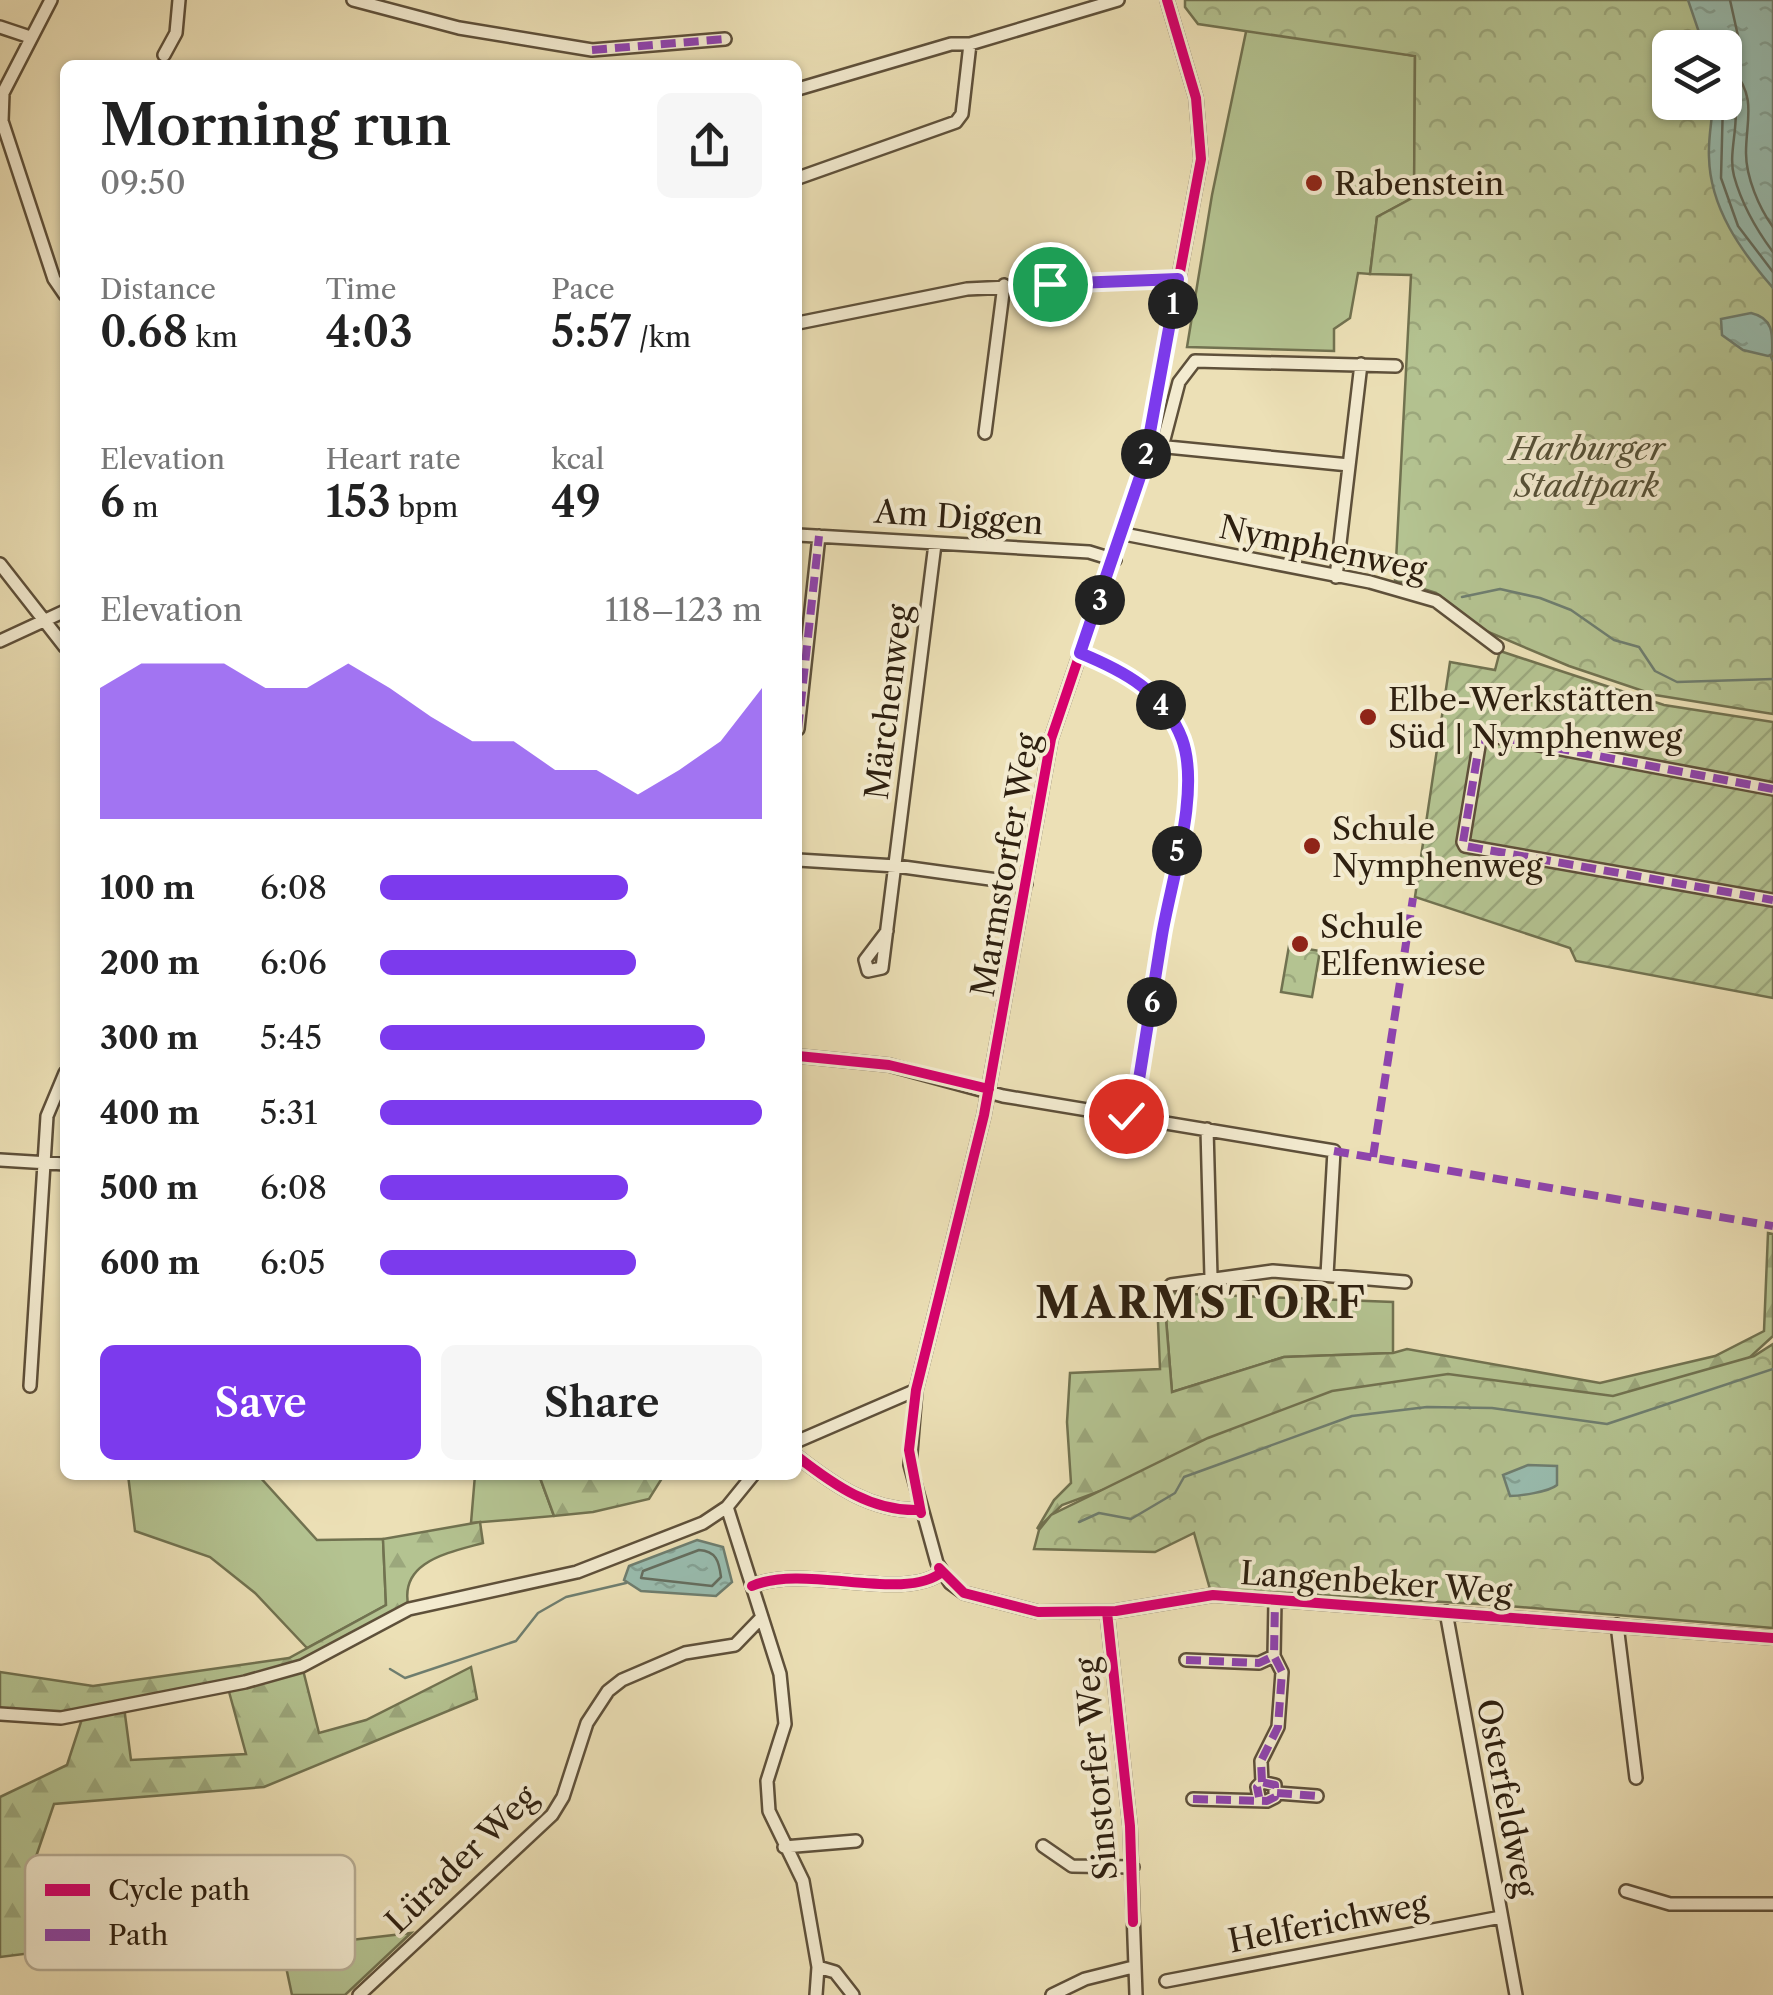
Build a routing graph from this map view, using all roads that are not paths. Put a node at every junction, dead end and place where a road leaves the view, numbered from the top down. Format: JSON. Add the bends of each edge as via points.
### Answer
{"nodes":[{"id":1,"x":52,"y":0,"type":"edge"},
{"id":2,"x":179,"y":0,"type":"edge"},
{"id":3,"x":353,"y":0,"type":"edge"},
{"id":4,"x":1118,"y":0,"type":"edge"},
{"id":5,"x":1167,"y":0,"type":"edge"},
{"id":6,"x":0,"y":27,"type":"edge"},
{"id":7,"x":30,"y":37,"type":"junction"},
{"id":8,"x":724,"y":39,"type":"dead end"},
{"id":9,"x":970,"y":44,"type":"junction"},
{"id":10,"x":164,"y":54,"type":"dead end"},
{"id":11,"x":802,"y":88,"type":"edge"},
{"id":12,"x":802,"y":177,"type":"edge"},
{"id":13,"x":1178,"y":279,"type":"junction"},
{"id":14,"x":1004,"y":285,"type":"junction"},
{"id":15,"x":60,"y":288,"type":"edge"},
{"id":16,"x":802,"y":322,"type":"edge"},
{"id":17,"x":1361,"y":364,"type":"junction"},
{"id":18,"x":1396,"y":366,"type":"dead end"},
{"id":19,"x":985,"y":433,"type":"dead end"},
{"id":20,"x":1148,"y":445,"type":"junction"},
{"id":21,"x":1162,"y":446,"type":"junction"},
{"id":22,"x":1349,"y":466,"type":"junction"},
{"id":23,"x":1124,"y":534,"type":"junction"},
{"id":24,"x":802,"y":535,"type":"edge"},
{"id":25,"x":820,"y":536,"type":"junction"},
{"id":26,"x":935,"y":544,"type":"junction"},
{"id":27,"x":1115,"y":560,"type":"junction"},
{"id":28,"x":0,"y":564,"type":"edge"},
{"id":29,"x":1336,"y":577,"type":"junction"},
{"id":30,"x":60,"y":614,"type":"edge"},
{"id":31,"x":44,"y":620,"type":"junction"},
{"id":32,"x":0,"y":641,"type":"edge"},
{"id":33,"x":60,"y":641,"type":"edge"},
{"id":34,"x":1496,"y":647,"type":"dead end"},
{"id":35,"x":1080,"y":653,"type":"junction"},
{"id":36,"x":802,"y":694,"type":"edge"},
{"id":37,"x":1773,"y":789,"type":"edge"},
{"id":38,"x":802,"y":860,"type":"edge"},
{"id":39,"x":896,"y":866,"type":"junction"},
{"id":40,"x":1026,"y":884,"type":"junction"},
{"id":41,"x":1773,"y":900,"type":"edge"},
{"id":42,"x":887,"y":932,"type":"dead end"},
{"id":43,"x":802,"y":1056,"type":"edge"},
{"id":44,"x":60,"y":1085,"type":"edge"},
{"id":45,"x":989,"y":1090,"type":"junction"},
{"id":46,"x":1133,"y":1117,"type":"junction"},
{"id":47,"x":1208,"y":1129,"type":"junction"},
{"id":48,"x":0,"y":1160,"type":"edge"},
{"id":49,"x":44,"y":1163,"type":"junction"},
{"id":50,"x":60,"y":1164,"type":"edge"},
{"id":51,"x":1327,"y":1275,"type":"junction"},
{"id":52,"x":1211,"y":1277,"type":"junction"},
{"id":53,"x":1405,"y":1282,"type":"dead end"},
{"id":54,"x":1171,"y":1286,"type":"dead end"},
{"id":55,"x":30,"y":1386,"type":"dead end"},
{"id":56,"x":916,"y":1390,"type":"junction"},
{"id":57,"x":802,"y":1439,"type":"edge"},
{"id":58,"x":802,"y":1460,"type":"edge"},
{"id":59,"x":749,"y":1480,"type":"edge"},
{"id":60,"x":727,"y":1507,"type":"junction"},
{"id":61,"x":920,"y":1510,"type":"junction"},
{"id":62,"x":942,"y":1572,"type":"junction"},
{"id":63,"x":752,"y":1586,"type":"junction"},
{"id":64,"x":1275,"y":1600,"type":"junction"},
{"id":65,"x":1107,"y":1612,"type":"junction"},
{"id":66,"x":1446,"y":1612,"type":"junction"},
{"id":67,"x":762,"y":1617,"type":"junction"},
{"id":68,"x":1617,"y":1625,"type":"junction"},
{"id":69,"x":1773,"y":1638,"type":"edge"},
{"id":70,"x":1274,"y":1656,"type":"junction"},
{"id":71,"x":1186,"y":1660,"type":"dead end"},
{"id":72,"x":0,"y":1714,"type":"edge"},
{"id":73,"x":1636,"y":1778,"type":"dead end"},
{"id":74,"x":1262,"y":1782,"type":"junction"},
{"id":75,"x":1276,"y":1793,"type":"junction"},
{"id":76,"x":1317,"y":1796,"type":"dead end"},
{"id":77,"x":1259,"y":1797,"type":"junction"},
{"id":78,"x":1193,"y":1798,"type":"dead end"},
{"id":79,"x":856,"y":1841,"type":"dead end"},
{"id":80,"x":1043,"y":1846,"type":"dead end"},
{"id":81,"x":784,"y":1847,"type":"junction"},
{"id":82,"x":1133,"y":1867,"type":"junction"},
{"id":83,"x":1626,"y":1891,"type":"dead end"},
{"id":84,"x":1773,"y":1904,"type":"edge"},
{"id":85,"x":1501,"y":1917,"type":"junction"},
{"id":86,"x":818,"y":1967,"type":"junction"},
{"id":87,"x":1133,"y":1967,"type":"junction"},
{"id":88,"x":1166,"y":1981,"type":"dead end"},
{"id":89,"x":359,"y":1995,"type":"edge"},
{"id":90,"x":816,"y":1995,"type":"edge"},
{"id":91,"x":852,"y":1995,"type":"edge"},
{"id":92,"x":1052,"y":1995,"type":"edge"},
{"id":93,"x":1136,"y":1995,"type":"edge"},
{"id":94,"x":1516,"y":1995,"type":"edge"}],
"edges":[{"from":1,"to":7,"type":"street"},
{"from":2,"to":10,"type":"street","via":[[176,33]]},
{"from":3,"to":8,"type":"street","via":[[458,28],[592,50]]},
{"from":4,"to":9,"type":"street"},
{"from":5,"to":13,"type":"street","name":"Marmstorfer Weg","via":[[1196,98],[1202,149]]},
{"from":6,"to":7,"type":"street"},
{"from":7,"to":15,"type":"street","via":[[3,93],[2,121]]},
{"from":9,"to":11,"type":"street"},
{"from":9,"to":12,"type":"street","via":[[956,122]]},
{"from":13,"to":14,"type":"street"},
{"from":13,"to":20,"type":"street","name":"Marmstorfer Weg"},
{"from":14,"to":16,"type":"street"},
{"from":14,"to":19,"type":"street"},
{"from":17,"to":18,"type":"street"},
{"from":17,"to":21,"type":"street","via":[[1195,361],[1179,382]]},
{"from":17,"to":22,"type":"street"},
{"from":20,"to":21,"type":"street"},
{"from":20,"to":23,"type":"street","name":"Marmstorfer Weg"},
{"from":21,"to":22,"type":"street"},
{"from":22,"to":29,"type":"street"},
{"from":23,"to":27,"type":"street","name":"Marmstorfer Weg"},
{"from":23,"to":29,"type":"street","name":"Nymphenweg"},
{"from":24,"to":25,"type":"street","name":"Am Diggen"},
{"from":25,"to":26,"type":"street","name":"Am Diggen"},
{"from":25,"to":36,"type":"street"},
{"from":26,"to":27,"type":"street","name":"Am Diggen","via":[[1089,552]]},
{"from":26,"to":39,"type":"street","name":"Märchenweg"},
{"from":27,"to":35,"type":"street","name":"Marmstorfer Weg"},
{"from":28,"to":31,"type":"street"},
{"from":29,"to":34,"type":"street","name":"Nymphenweg","via":[[1436,601]]},
{"from":30,"to":31,"type":"street"},
{"from":31,"to":32,"type":"street"},
{"from":31,"to":33,"type":"street"},
{"from":35,"to":40,"type":"street","name":"Marmstorfer Weg","via":[[1051,740]]},
{"from":35,"to":46,"type":"street","via":[[1121,670],[1156,698],[1186,758],[1183,818]]},
{"from":37,"to":41,"type":"street","via":[[1481,734],[1463,842]]},
{"from":38,"to":39,"type":"street"},
{"from":39,"to":40,"type":"street"},
{"from":39,"to":42,"type":"street","name":"Märchenweg"},
{"from":40,"to":45,"type":"street","name":"Marmstorfer Weg"},
{"from":43,"to":45,"type":"street","via":[[889,1065]]},
{"from":44,"to":49,"type":"street","via":[[47,1116]]},
{"from":45,"to":46,"type":"street"},
{"from":45,"to":56,"type":"street","name":"Marmstorfer Weg"},
{"from":46,"to":47,"type":"street"},
{"from":47,"to":51,"type":"street","via":[[1334,1150]]},
{"from":47,"to":52,"type":"street"},
{"from":48,"to":49,"type":"street"},
{"from":49,"to":50,"type":"street"},
{"from":49,"to":55,"type":"street"},
{"from":51,"to":52,"type":"street"},
{"from":51,"to":53,"type":"street"},
{"from":52,"to":54,"type":"street"},
{"from":56,"to":57,"type":"street"},
{"from":56,"to":61,"type":"street","name":"Marmstorfer Weg","via":[[909,1450]]},
{"from":58,"to":61,"type":"street","via":[[842,1490],[893,1509]]},
{"from":59,"to":60,"type":"street"},
{"from":60,"to":63,"type":"street"},
{"from":60,"to":72,"type":"street","via":[[703,1523],[577,1572],[409,1609],[284,1672],[61,1718]]},
{"from":61,"to":62,"type":"street","name":"Marmstorfer Weg"},
{"from":62,"to":63,"type":"street","via":[[922,1583],[794,1578]]},
{"from":62,"to":65,"type":"street","name":"Langenbeker Weg","via":[[964,1592],[1016,1608]]},
{"from":63,"to":67,"type":"street"},
{"from":64,"to":65,"type":"street","name":"Langenbeker Weg","via":[[1213,1595]]},
{"from":64,"to":66,"type":"street","name":"Langenbeker Weg"},
{"from":64,"to":70,"type":"street"},
{"from":65,"to":82,"type":"street","name":"Sinstorfer Weg"},
{"from":66,"to":68,"type":"street","name":"Langenbeker Weg"},
{"from":66,"to":85,"type":"street","name":"Osterfeldweg"},
{"from":67,"to":81,"type":"street","via":[[785,1710],[767,1781],[769,1811]]},
{"from":67,"to":89,"type":"street","name":"Lürader Weg","via":[[734,1644],[685,1653],[608,1691],[594,1708],[552,1815]]},
{"from":68,"to":69,"type":"street","name":"Langenbeker Weg"},
{"from":68,"to":73,"type":"street"},
{"from":70,"to":71,"type":"street","via":[[1259,1663]]},
{"from":70,"to":74,"type":"street","via":[[1282,1672],[1278,1728],[1261,1761]]},
{"from":74,"to":75,"type":"street","via":[[1273,1782]]},
{"from":74,"to":77,"type":"street"},
{"from":75,"to":76,"type":"street"},
{"from":75,"to":77,"type":"street","via":[[1271,1800]]},
{"from":77,"to":78,"type":"street"},
{"from":79,"to":81,"type":"street"},
{"from":80,"to":82,"type":"street","via":[[1072,1866]]},
{"from":81,"to":86,"type":"street","via":[[804,1881]]},
{"from":82,"to":87,"type":"street","name":"Sinstorfer Weg"},
{"from":83,"to":84,"type":"street","via":[[1670,1904]]},
{"from":85,"to":88,"type":"street","name":"Helferichweg"},
{"from":85,"to":94,"type":"street","name":"Osterfeldweg"},
{"from":86,"to":90,"type":"street"},
{"from":86,"to":91,"type":"street","via":[[836,1972]]},
{"from":87,"to":92,"type":"street","via":[[1085,1978]]},
{"from":87,"to":93,"type":"street","name":"Sinstorfer Weg"}]}
